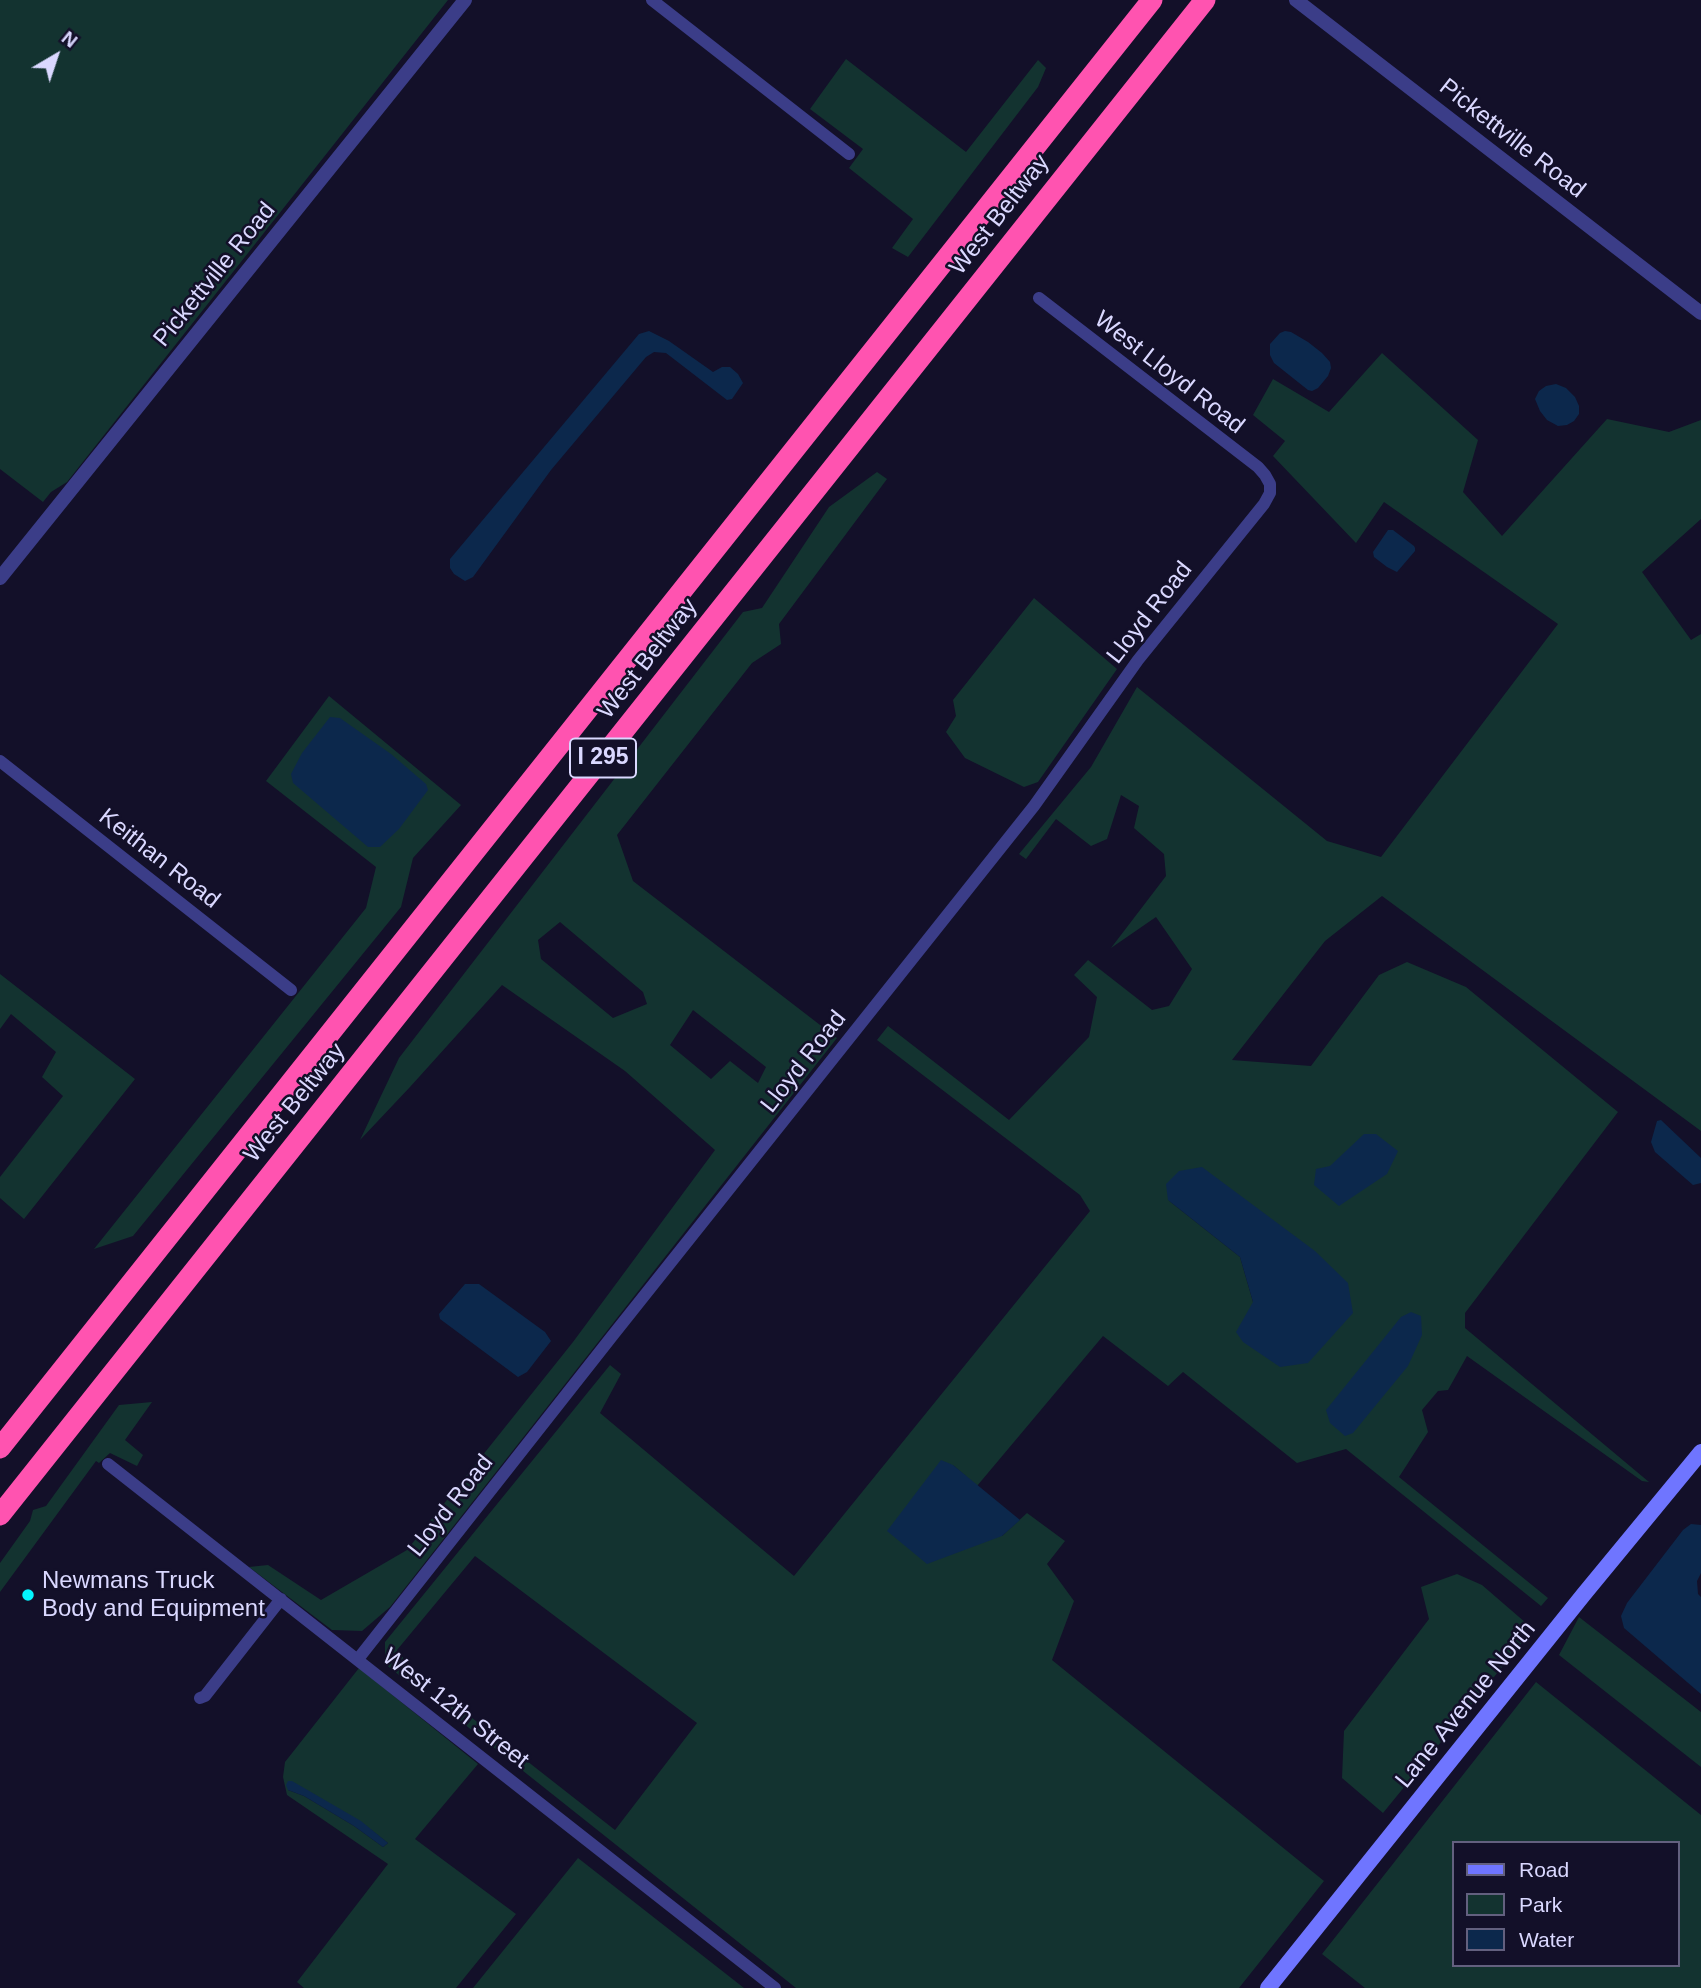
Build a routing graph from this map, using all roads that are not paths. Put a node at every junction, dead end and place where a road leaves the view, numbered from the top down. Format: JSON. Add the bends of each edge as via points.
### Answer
{"nodes":[{"id":1,"x":464,"y":0,"type":"edge"},
{"id":2,"x":652,"y":0,"type":"edge"},
{"id":3,"x":1152,"y":0,"type":"edge"},
{"id":4,"x":1205,"y":0,"type":"edge"},
{"id":5,"x":1296,"y":0,"type":"edge"},
{"id":6,"x":849,"y":153,"type":"dead end"},
{"id":7,"x":1039,"y":298,"type":"dead end"},
{"id":8,"x":1701,"y":313,"type":"edge"},
{"id":9,"x":1270,"y":484,"type":"joint"},
{"id":10,"x":0,"y":578,"type":"edge"},
{"id":11,"x":0,"y":761,"type":"edge"},
{"id":12,"x":291,"y":990,"type":"dead end"},
{"id":13,"x":0,"y":1448,"type":"edge"},
{"id":14,"x":1701,"y":1452,"type":"edge"},
{"id":15,"x":108,"y":1464,"type":"dead end"},
{"id":16,"x":0,"y":1515,"type":"edge"},
{"id":17,"x":281,"y":1599,"type":"junction"},
{"id":18,"x":358,"y":1659,"type":"junction"},
{"id":19,"x":200,"y":1698,"type":"dead end"},
{"id":20,"x":775,"y":1988,"type":"edge"},
{"id":21,"x":1268,"y":1988,"type":"edge"}],
"edges":[{"from":1,"to":10,"type":"street","name":"Pickettville Road"},
{"from":2,"to":6,"type":"street"},
{"from":3,"to":13,"type":"highway","name":"West Beltway","number":"I 295"},
{"from":4,"to":16,"type":"highway","name":"West Beltway","number":"I 295"},
{"from":5,"to":8,"type":"street","name":"Pickettville Road"},
{"from":7,"to":9,"type":"street","name":"West Lloyd Road","via":[[1258,467]]},
{"from":9,"to":18,"type":"street","name":"Lloyd Road","via":[[1264,504],[1138,660],[1034,806]]},
{"from":11,"to":12,"type":"street","name":"Keithan Road"},
{"from":14,"to":21,"type":"main road","name":"Lane Avenue North"},
{"from":15,"to":17,"type":"street","name":"West 12th Street"},
{"from":17,"to":18,"type":"street","name":"West 12th Street"},
{"from":17,"to":19,"type":"street"},
{"from":18,"to":20,"type":"street","name":"West 12th Street"}]}
